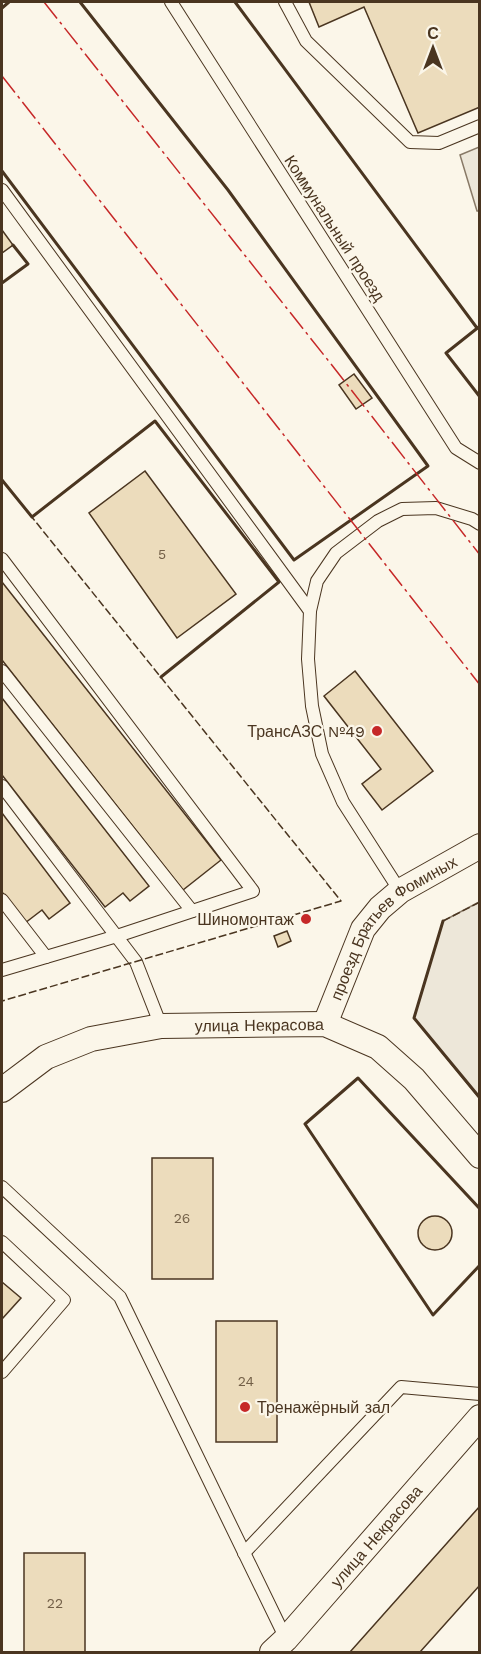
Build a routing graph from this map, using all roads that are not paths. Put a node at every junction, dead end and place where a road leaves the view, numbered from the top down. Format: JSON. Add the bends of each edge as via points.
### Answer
{"nodes":[{"id":1,"x":171,"y":2,"type":"edge"},
{"id":2,"x":285,"y":2,"type":"edge"},
{"id":3,"x":480,"y":126,"type":"edge"},
{"id":4,"x":2,"y":190,"type":"edge"},
{"id":5,"x":480,"y":463,"type":"edge"},
{"id":6,"x":480,"y":524,"type":"edge"},
{"id":7,"x":2,"y":559,"type":"edge"},
{"id":8,"x":310,"y":610,"type":"junction"},
{"id":9,"x":2,"y":671,"type":"edge"},
{"id":10,"x":2,"y":786,"type":"edge"},
{"id":11,"x":480,"y":846,"type":"edge"},
{"id":12,"x":400,"y":891,"type":"junction"},
{"id":13,"x":2,"y":900,"type":"edge"},
{"id":14,"x":192,"y":911,"type":"junction"},
{"id":15,"x":117,"y":936,"type":"junction"},
{"id":16,"x":46,"y":957,"type":"junction"},
{"id":17,"x":2,"y":970,"type":"edge"},
{"id":18,"x":325,"y":1024,"type":"junction"},
{"id":19,"x":161,"y":1026,"type":"junction"},
{"id":20,"x":2,"y":1090,"type":"edge"},
{"id":21,"x":480,"y":1156,"type":"edge"},
{"id":22,"x":2,"y":1188,"type":"edge"},
{"id":23,"x":2,"y":1242,"type":"edge"},
{"id":24,"x":2,"y":1372,"type":"edge"},
{"id":25,"x":480,"y":1394,"type":"edge"},
{"id":26,"x":480,"y":1417,"type":"edge"},
{"id":27,"x":244,"y":1553,"type":"junction"},
{"id":28,"x":279,"y":1646,"type":"edge"}],
"edges":[{"from":1,"to":5,"type":"lane","name":"Коммунальный проезд","via":[[456,448]]},
{"from":2,"to":3,"type":"lane","via":[[306,41],[410,142],[439,143]]},
{"from":4,"to":8,"type":"lane"},
{"from":6,"to":8,"type":"lane","via":[[436,508],[402,509],[378,521],[336,553],[317,581]]},
{"from":7,"to":14,"type":"lane","via":[[253,891]]},
{"from":8,"to":12,"type":"lane","via":[[308,659],[322,754],[343,802]]},
{"from":9,"to":14,"type":"lane"},
{"from":10,"to":15,"type":"lane"},
{"from":11,"to":12,"type":"street","name":"проезд Братьев Фоминых"},
{"from":12,"to":18,"type":"street","name":"проезд Братьев Фоминых","via":[[363,929]]},
{"from":13,"to":16,"type":"lane"},
{"from":14,"to":15,"type":"lane"},
{"from":15,"to":16,"type":"lane"},
{"from":15,"to":19,"type":"lane","via":[[135,962]]},
{"from":16,"to":17,"type":"lane"},
{"from":18,"to":19,"type":"street","name":"улица Некрасова"},
{"from":18,"to":21,"type":"street","name":"улица Некрасова","via":[[378,1047],[414,1079]]},
{"from":19,"to":20,"type":"street","name":"улица Некрасова","via":[[91,1040],[46,1057]]},
{"from":22,"to":27,"type":"lane","via":[[120,1298]]},
{"from":23,"to":24,"type":"lane","via":[[64,1300]]},
{"from":25,"to":27,"type":"lane","via":[[401,1387]]},
{"from":26,"to":28,"type":"street","name":"улица Некрасова"},
{"from":27,"to":28,"type":"lane"}]}
